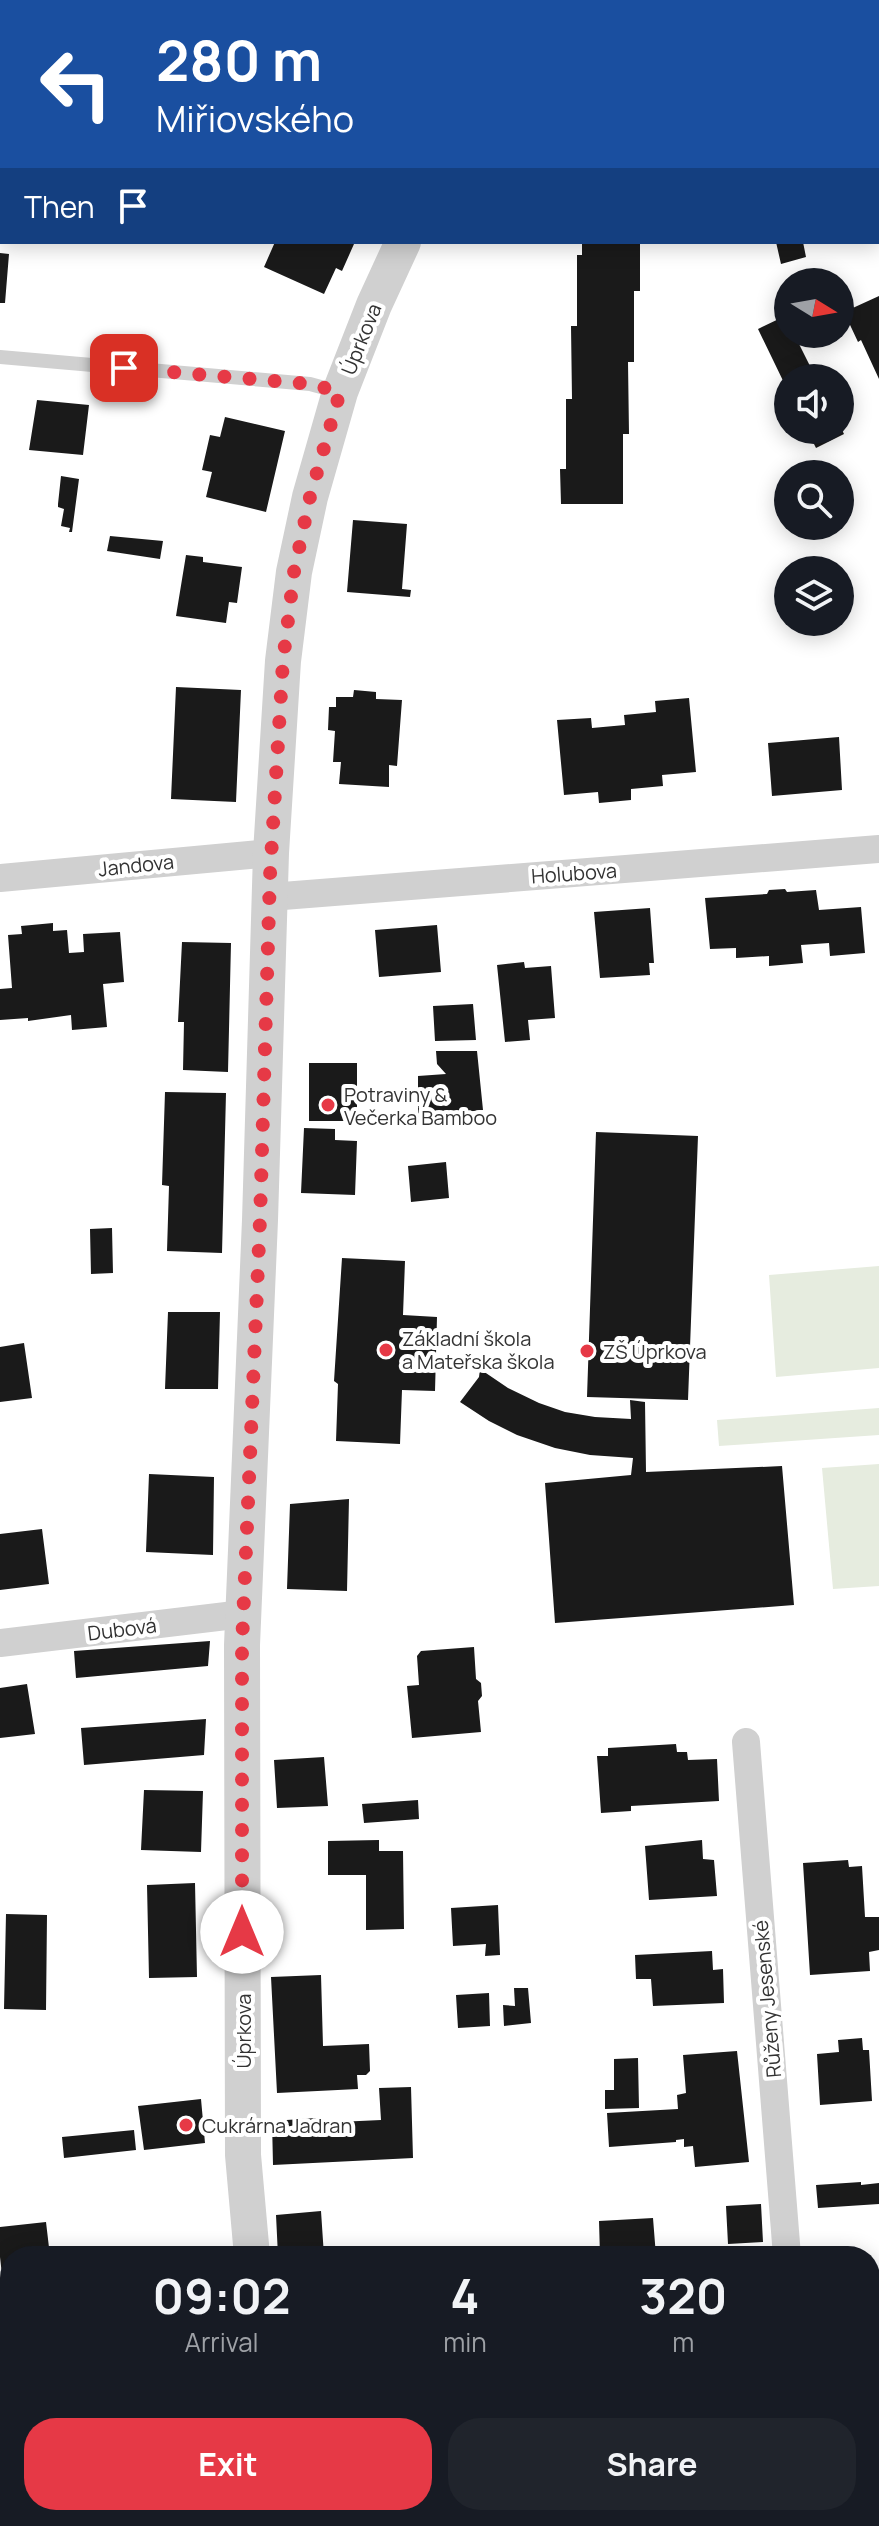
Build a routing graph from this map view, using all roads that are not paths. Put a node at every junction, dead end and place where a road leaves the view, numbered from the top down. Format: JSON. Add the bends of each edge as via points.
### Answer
{"nodes":[{"id":1,"x":402,"y":244,"type":"edge"},
{"id":2,"x":0,"y":357,"type":"edge"},
{"id":3,"x":340,"y":392,"type":"junction"},
{"id":4,"x":879,"y":849,"type":"edge"},
{"id":5,"x":271,"y":853,"type":"junction"},
{"id":6,"x":0,"y":878,"type":"edge"},
{"id":7,"x":270,"y":897,"type":"junction"},
{"id":8,"x":243,"y":1614,"type":"junction"},
{"id":9,"x":0,"y":1643,"type":"edge"},
{"id":10,"x":746,"y":1742,"type":"dead end"},
{"id":11,"x":251,"y":2246,"type":"edge"},
{"id":12,"x":786,"y":2246,"type":"edge"}],
"edges":[{"from":1,"to":3,"type":"street","name":"Úprkova"},
{"from":2,"to":3,"type":"lane","via":[[310,384]]},
{"from":3,"to":5,"type":"street","name":"Úprkova","via":[[294,572]]},
{"from":4,"to":7,"type":"street","name":"Holubova"},
{"from":5,"to":6,"type":"street","name":"Jandova"},
{"from":5,"to":7,"type":"street","name":"Úprkova"},
{"from":7,"to":8,"type":"street","name":"Úprkova"},
{"from":8,"to":9,"type":"street","name":"Dubová"},
{"from":8,"to":11,"type":"street","name":"Úprkova","via":[[243,2155]]},
{"from":10,"to":12,"type":"street","name":"Růženy Jesenské"}]}
